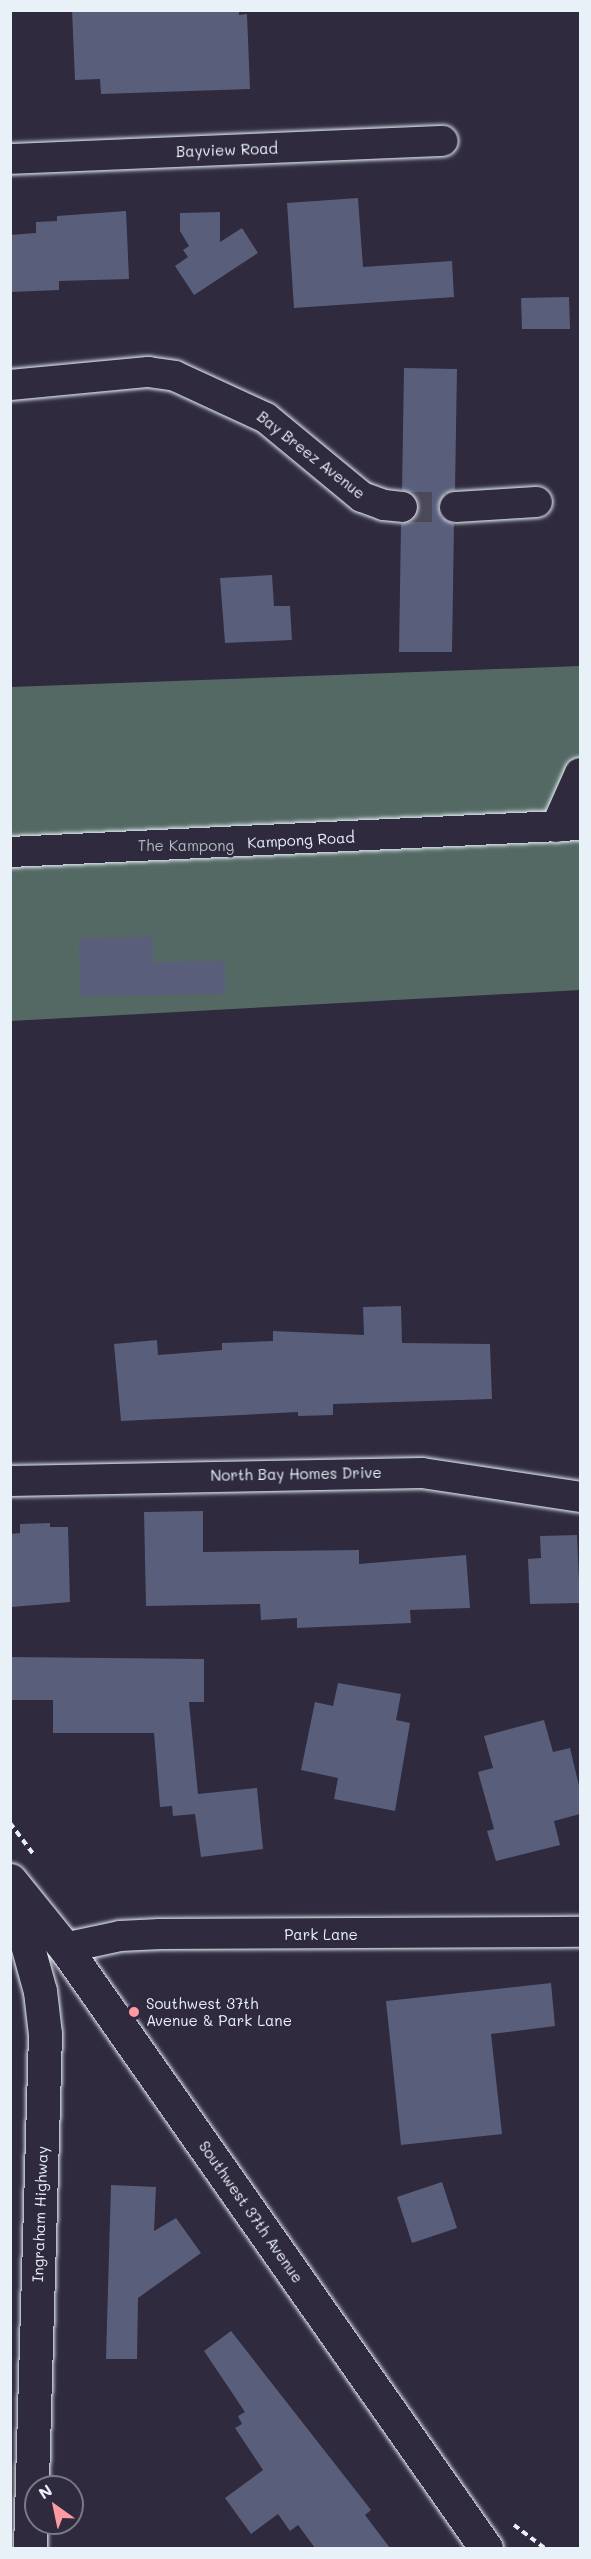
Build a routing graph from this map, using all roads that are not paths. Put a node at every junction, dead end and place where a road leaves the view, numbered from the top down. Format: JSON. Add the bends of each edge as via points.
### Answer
{"nodes":[{"id":1,"x":443,"y":141,"type":"dead end"},
{"id":2,"x":10,"y":159,"type":"edge"},
{"id":3,"x":10,"y":385,"type":"edge"},
{"id":4,"x":537,"y":502,"type":"dead end"},
{"id":5,"x":402,"y":507,"type":"tunnel mouth"},
{"id":6,"x":455,"y":507,"type":"tunnel mouth"},
{"id":7,"x":580,"y":773,"type":"edge"},
{"id":8,"x":568,"y":826,"type":"edge"},
{"id":9,"x":10,"y":852,"type":"edge"},
{"id":10,"x":10,"y":1481,"type":"edge"},
{"id":11,"x":580,"y":1497,"type":"edge"},
{"id":12,"x":10,"y":1881,"type":"edge"},
{"id":13,"x":580,"y":1932,"type":"edge"},
{"id":14,"x":64,"y":1948,"type":"junction"},
{"id":15,"x":30,"y":2548,"type":"edge"},
{"id":16,"x":486,"y":2548,"type":"edge"}],
"edges":[{"from":1,"to":2,"type":"street","name":"Bayview Road"},
{"from":3,"to":5,"type":"street","name":"Bay Breez Avenue","via":[[148,372],[176,376],[266,418],[362,496]]},
{"from":4,"to":6,"type":"street"},
{"from":7,"to":8,"type":"street","name":"Kampong Road"},
{"from":8,"to":9,"type":"street","name":"Kampong Road"},
{"from":10,"to":11,"type":"street","name":"North Bay Homes Drive","via":[[422,1473]]},
{"from":12,"to":14,"type":"street","name":"Southwest 37th Avenue"},
{"from":12,"to":15,"type":"street","name":"Ingraham Highway","via":[[40,1991],[45,2034]]},
{"from":13,"to":14,"type":"street","name":"Park Lane","via":[[160,1934],[120,1936]]},
{"from":14,"to":16,"type":"street","name":"Southwest 37th Avenue"}]}
